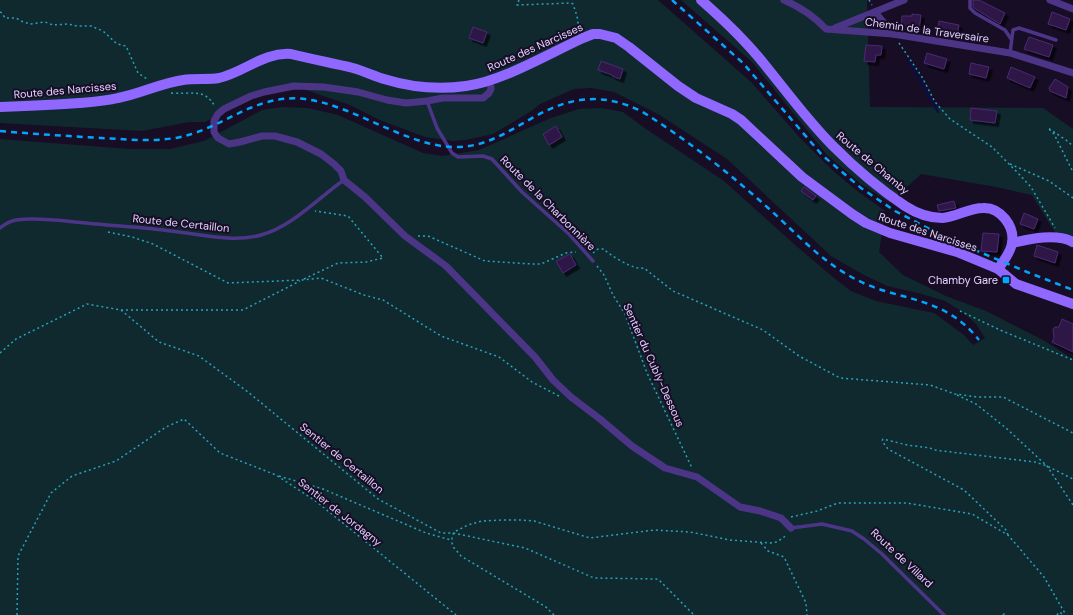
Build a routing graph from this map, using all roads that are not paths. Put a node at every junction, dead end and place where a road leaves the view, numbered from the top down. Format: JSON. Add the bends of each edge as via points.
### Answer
{"nodes":[{"id":1,"x":701,"y":0,"type":"edge"},
{"id":2,"x":784,"y":0,"type":"edge"},
{"id":3,"x":904,"y":0,"type":"edge"},
{"id":4,"x":970,"y":0,"type":"edge"},
{"id":5,"x":1050,"y":0,"type":"edge"},
{"id":6,"x":1073,"y":8,"type":"edge"},
{"id":7,"x":875,"y":12,"type":"junction"},
{"id":8,"x":834,"y":29,"type":"junction"},
{"id":9,"x":893,"y":34,"type":"junction"},
{"id":10,"x":1012,"y":40,"type":"junction"},
{"id":11,"x":1056,"y":40,"type":"dead end"},
{"id":12,"x":1010,"y":53,"type":"junction"},
{"id":13,"x":1073,"y":73,"type":"edge"},
{"id":14,"x":490,"y":80,"type":"junction"},
{"id":15,"x":427,"y":101,"type":"junction"},
{"id":16,"x":0,"y":107,"type":"edge"},
{"id":17,"x":344,"y":180,"type":"junction"},
{"id":18,"x":0,"y":228,"type":"edge"},
{"id":19,"x":1073,"y":242,"type":"edge"},
{"id":20,"x":1012,"y":243,"type":"junction"},
{"id":21,"x":594,"y":261,"type":"road end"},
{"id":22,"x":998,"y":269,"type":"junction"},
{"id":23,"x":1073,"y":304,"type":"edge"},
{"id":24,"x":791,"y":528,"type":"joint"},
{"id":25,"x":944,"y":615,"type":"edge"}],
"edges":[{"from":1,"to":20,"type":"street","name":"Route de Chamby","via":[[724,20],[759,58],[833,147],[879,186],[905,206],[926,216],[943,218],[971,210],[991,208],[1007,221]]},
{"from":2,"to":8,"type":"street","name":"Chemin de la Traversaire","via":[[818,20],[826,29]]},
{"from":3,"to":7,"type":"street"},
{"from":4,"to":10,"type":"lane","via":[[970,8],[974,13],[1005,30]]},
{"from":5,"to":6,"type":"street"},
{"from":7,"to":8,"type":"street"},
{"from":7,"to":9,"type":"street"},
{"from":8,"to":9,"type":"street","name":"Chemin de la Traversaire"},
{"from":9,"to":12,"type":"street","name":"Chemin de la Traversaire"},
{"from":10,"to":11,"type":"lane","via":[[1013,30],[1019,28]]},
{"from":10,"to":12,"type":"lane"},
{"from":12,"to":13,"type":"street","name":"Chemin de la Traversaire"},
{"from":14,"to":15,"type":"street","via":[[491,89],[483,98],[443,98]]},
{"from":14,"to":16,"type":"street","name":"Route des Narcisses","via":[[466,86],[417,87],[353,68],[281,54],[218,78],[183,80],[116,99]]},
{"from":14,"to":22,"type":"street","name":"Route des Narcisses","via":[[593,34],[608,35],[629,47],[696,98],[741,120],[802,177],[866,223],[890,233],[958,252]]},
{"from":15,"to":17,"type":"street","via":[[396,102],[358,92],[294,86],[251,96],[224,109],[214,121],[214,132],[221,141],[234,144],[262,136],[289,139],[330,161],[341,171]]},
{"from":15,"to":21,"type":"lane","name":"Route de la Charbonnière","via":[[437,128],[452,153],[458,157],[483,156],[492,159],[522,192],[569,234]]},
{"from":17,"to":18,"type":"lane","name":"Route de Certaillon","via":[[274,230],[244,238],[55,220],[21,220],[6,223]]},
{"from":17,"to":24,"type":"street","via":[[405,236],[446,266],[535,357],[570,397],[632,446],[665,468],[697,477],[740,507],[781,518]]},
{"from":19,"to":20,"type":"street","via":[[1057,238]]},
{"from":20,"to":22,"type":"street"},
{"from":22,"to":23,"type":"street","via":[[1016,284]]},
{"from":24,"to":25,"type":"lane","name":"Route de Villard","via":[[822,524],[852,531],[882,554]]}]}
